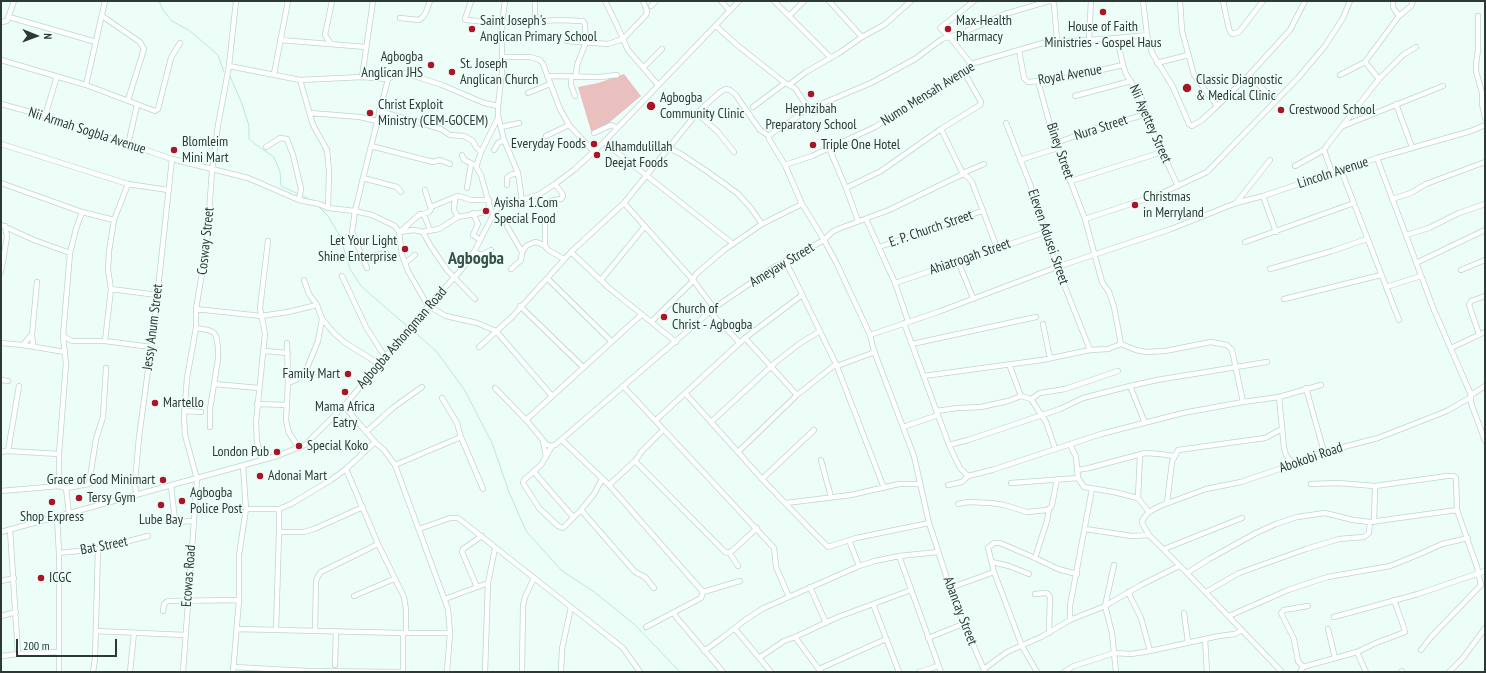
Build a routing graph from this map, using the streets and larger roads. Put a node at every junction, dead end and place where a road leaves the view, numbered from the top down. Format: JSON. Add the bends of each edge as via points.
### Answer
{"nodes":[{"id":1,"x":14,"y":1,"type":"edge"},
{"id":2,"x":105,"y":1,"type":"edge"},
{"id":3,"x":236,"y":1,"type":"edge"},
{"id":4,"x":288,"y":1,"type":"edge"},
{"id":5,"x":332,"y":1,"type":"edge"},
{"id":6,"x":373,"y":1,"type":"edge"},
{"id":7,"x":430,"y":1,"type":"edge"},
{"id":8,"x":470,"y":1,"type":"edge"},
{"id":9,"x":505,"y":1,"type":"edge"},
{"id":10,"x":535,"y":1,"type":"edge"},
{"id":11,"x":605,"y":1,"type":"edge"},
{"id":12,"x":643,"y":1,"type":"edge"},
{"id":13,"x":656,"y":1,"type":"edge"},
{"id":14,"x":721,"y":1,"type":"edge"},
{"id":15,"x":739,"y":1,"type":"edge"},
{"id":16,"x":774,"y":1,"type":"edge"},
{"id":17,"x":804,"y":1,"type":"edge"},
{"id":18,"x":829,"y":1,"type":"edge"},
{"id":19,"x":911,"y":1,"type":"edge"},
{"id":20,"x":974,"y":1,"type":"edge"},
{"id":21,"x":1049,"y":1,"type":"edge"},
{"id":22,"x":1091,"y":1,"type":"edge"},
{"id":23,"x":1143,"y":1,"type":"edge"},
{"id":24,"x":1180,"y":1,"type":"edge"},
{"id":25,"x":1223,"y":1,"type":"edge"},
{"id":26,"x":1263,"y":1,"type":"edge"},
{"id":27,"x":1305,"y":1,"type":"edge"},
{"id":28,"x":1350,"y":1,"type":"edge"},
{"id":29,"x":1392,"y":1,"type":"edge"},
{"id":30,"x":1413,"y":1,"type":"edge"},
{"id":31,"x":651,"y":6,"type":"dead end"},
{"id":32,"x":730,"y":11,"type":"junction"},
{"id":33,"x":102,"y":16,"type":"junction"},
{"id":34,"x":789,"y":16,"type":"junction"},
{"id":35,"x":1399,"y":16,"type":"junction"},
{"id":36,"x":1478,"y":16,"type":"dead end"},
{"id":37,"x":9,"y":17,"type":"junction"},
{"id":38,"x":400,"y":18,"type":"dead end"},
{"id":39,"x":1,"y":22,"type":"edge"},
{"id":40,"x":535,"y":22,"type":"junction"},
{"id":41,"x":502,"y":23,"type":"junction"},
{"id":42,"x":716,"y":26,"type":"junction"},
{"id":43,"x":326,"y":35,"type":"junction"},
{"id":44,"x":1147,"y":35,"type":"junction"},
{"id":45,"x":862,"y":37,"type":"junction"},
{"id":46,"x":949,"y":37,"type":"junction"},
{"id":47,"x":1117,"y":38,"type":"junction"},
{"id":48,"x":623,"y":39,"type":"junction"},
{"id":49,"x":280,"y":40,"type":"junction"},
{"id":50,"x":1089,"y":40,"type":"junction"},
{"id":51,"x":568,"y":41,"type":"dead end"},
{"id":52,"x":1057,"y":41,"type":"junction"},
{"id":53,"x":96,"y":42,"type":"junction"},
{"id":54,"x":586,"y":42,"type":"junction"},
{"id":55,"x":180,"y":43,"type":"dead end"},
{"id":56,"x":319,"y":44,"type":"junction"},
{"id":57,"x":331,"y":44,"type":"junction"},
{"id":58,"x":366,"y":47,"type":"junction"},
{"id":59,"x":1416,"y":47,"type":"dead end"},
{"id":60,"x":662,"y":49,"type":"dead end"},
{"id":61,"x":1019,"y":50,"type":"junction"},
{"id":62,"x":1188,"y":55,"type":"junction"},
{"id":63,"x":502,"y":57,"type":"junction"},
{"id":64,"x":831,"y":58,"type":"junction"},
{"id":65,"x":1,"y":60,"type":"edge"},
{"id":66,"x":1364,"y":62,"type":"junction"},
{"id":67,"x":1157,"y":63,"type":"junction"},
{"id":68,"x":970,"y":64,"type":"junction"},
{"id":69,"x":1123,"y":65,"type":"junction"},
{"id":70,"x":229,"y":66,"type":"junction"},
{"id":71,"x":643,"y":68,"type":"junction"},
{"id":72,"x":964,"y":72,"type":"junction"},
{"id":73,"x":274,"y":74,"type":"junction"},
{"id":74,"x":617,"y":75,"type":"dead end"},
{"id":75,"x":1248,"y":75,"type":"junction"},
{"id":76,"x":1340,"y":75,"type":"dead end"},
{"id":77,"x":57,"y":76,"type":"junction"},
{"id":78,"x":547,"y":76,"type":"junction"},
{"id":79,"x":574,"y":76,"type":"junction"},
{"id":80,"x":362,"y":77,"type":"junction"},
{"id":81,"x":388,"y":79,"type":"junction"},
{"id":82,"x":1379,"y":79,"type":"junction"},
{"id":83,"x":300,"y":80,"type":"junction"},
{"id":84,"x":1038,"y":81,"type":"junction"},
{"id":85,"x":1131,"y":81,"type":"junction"},
{"id":86,"x":86,"y":84,"type":"junction"},
{"id":87,"x":550,"y":84,"type":"junction"},
{"id":88,"x":787,"y":84,"type":"junction"},
{"id":89,"x":658,"y":85,"type":"junction"},
{"id":90,"x":1444,"y":86,"type":"dead end"},
{"id":91,"x":528,"y":93,"type":"dead end"},
{"id":92,"x":575,"y":96,"type":"dead end"},
{"id":93,"x":1075,"y":96,"type":"dead end"},
{"id":94,"x":128,"y":100,"type":"junction"},
{"id":95,"x":1275,"y":102,"type":"junction"},
{"id":96,"x":1,"y":104,"type":"edge"},
{"id":97,"x":1396,"y":104,"type":"junction"},
{"id":98,"x":138,"y":105,"type":"junction"},
{"id":99,"x":498,"y":106,"type":"junction"},
{"id":100,"x":1217,"y":106,"type":"junction"},
{"id":101,"x":753,"y":107,"type":"dead end"},
{"id":102,"x":808,"y":108,"type":"junction"},
{"id":103,"x":379,"y":111,"type":"junction"},
{"id":104,"x":310,"y":113,"type":"junction"},
{"id":105,"x":697,"y":113,"type":"junction"},
{"id":106,"x":1147,"y":114,"type":"junction"},
{"id":107,"x":45,"y":116,"type":"junction"},
{"id":108,"x":498,"y":116,"type":"junction"},
{"id":109,"x":1485,"y":118,"type":"edge"},
{"id":110,"x":377,"y":120,"type":"junction"},
{"id":111,"x":519,"y":124,"type":"dead end"},
{"id":112,"x":569,"y":124,"type":"junction"},
{"id":113,"x":1006,"y":124,"type":"dead end"},
{"id":114,"x":1485,"y":125,"type":"edge"},
{"id":115,"x":1342,"y":126,"type":"junction"},
{"id":116,"x":501,"y":127,"type":"junction"},
{"id":117,"x":617,"y":128,"type":"junction"},
{"id":118,"x":941,"y":129,"type":"junction"},
{"id":119,"x":594,"y":133,"type":"dead end"},
{"id":120,"x":546,"y":136,"type":"dead end"},
{"id":121,"x":769,"y":136,"type":"junction"},
{"id":122,"x":504,"y":140,"type":"junction"},
{"id":123,"x":604,"y":142,"type":"junction"},
{"id":124,"x":1,"y":144,"type":"edge"},
{"id":125,"x":128,"y":145,"type":"junction"},
{"id":126,"x":371,"y":146,"type":"junction"},
{"id":127,"x":1057,"y":146,"type":"junction"},
{"id":128,"x":266,"y":147,"type":"dead end"},
{"id":129,"x":1412,"y":147,"type":"junction"},
{"id":130,"x":669,"y":148,"type":"junction"},
{"id":131,"x":829,"y":148,"type":"junction"},
{"id":132,"x":494,"y":150,"type":"dead end"},
{"id":133,"x":1324,"y":150,"type":"junction"},
{"id":134,"x":481,"y":152,"type":"junction"},
{"id":135,"x":594,"y":152,"type":"junction"},
{"id":136,"x":734,"y":152,"type":"dead end"},
{"id":137,"x":1162,"y":152,"type":"junction"},
{"id":138,"x":462,"y":155,"type":"dead end"},
{"id":139,"x":1377,"y":158,"type":"junction"},
{"id":140,"x":172,"y":159,"type":"junction"},
{"id":141,"x":1020,"y":160,"type":"junction"},
{"id":142,"x":1270,"y":160,"type":"dead end"},
{"id":143,"x":1485,"y":162,"type":"edge"},
{"id":144,"x":450,"y":164,"type":"dead end"},
{"id":145,"x":474,"y":164,"type":"junction"},
{"id":146,"x":984,"y":164,"type":"dead end"},
{"id":147,"x":785,"y":165,"type":"junction"},
{"id":148,"x":1295,"y":166,"type":"dead end"},
{"id":149,"x":212,"y":170,"type":"junction"},
{"id":150,"x":1341,"y":170,"type":"junction"},
{"id":151,"x":518,"y":173,"type":"junction"},
{"id":152,"x":1332,"y":173,"type":"junction"},
{"id":153,"x":963,"y":174,"type":"junction"},
{"id":154,"x":646,"y":175,"type":"junction"},
{"id":155,"x":363,"y":178,"type":"junction"},
{"id":156,"x":1071,"y":181,"type":"junction"},
{"id":157,"x":1,"y":183,"type":"edge"},
{"id":158,"x":128,"y":184,"type":"junction"},
{"id":159,"x":555,"y":184,"type":"junction"},
{"id":160,"x":507,"y":185,"type":"dead end"},
{"id":161,"x":1178,"y":186,"type":"junction"},
{"id":162,"x":467,"y":188,"type":"dead end"},
{"id":163,"x":846,"y":188,"type":"junction"},
{"id":164,"x":168,"y":190,"type":"junction"},
{"id":165,"x":425,"y":190,"type":"dead end"},
{"id":166,"x":401,"y":192,"type":"dead end"},
{"id":167,"x":299,"y":195,"type":"junction"},
{"id":168,"x":1263,"y":196,"type":"junction"},
{"id":169,"x":455,"y":197,"type":"junction"},
{"id":170,"x":1392,"y":198,"type":"junction"},
{"id":171,"x":489,"y":200,"type":"junction"},
{"id":172,"x":522,"y":201,"type":"junction"},
{"id":173,"x":550,"y":201,"type":"dead end"},
{"id":174,"x":1236,"y":203,"type":"junction"},
{"id":175,"x":1354,"y":203,"type":"junction"},
{"id":176,"x":624,"y":204,"type":"junction"},
{"id":177,"x":802,"y":204,"type":"junction"},
{"id":178,"x":1485,"y":204,"type":"edge"},
{"id":179,"x":431,"y":207,"type":"junction"},
{"id":180,"x":328,"y":208,"type":"junction"},
{"id":181,"x":355,"y":211,"type":"junction"},
{"id":182,"x":982,"y":211,"type":"junction"},
{"id":183,"x":82,"y":212,"type":"junction"},
{"id":184,"x":492,"y":212,"type":"junction"},
{"id":185,"x":473,"y":213,"type":"junction"},
{"id":186,"x":423,"y":214,"type":"junction"},
{"id":187,"x":458,"y":217,"type":"junction"},
{"id":188,"x":545,"y":219,"type":"dead end"},
{"id":189,"x":866,"y":219,"type":"junction"},
{"id":190,"x":1085,"y":219,"type":"junction"},
{"id":191,"x":114,"y":220,"type":"junction"},
{"id":192,"x":858,"y":221,"type":"junction"},
{"id":193,"x":762,"y":224,"type":"junction"},
{"id":194,"x":3,"y":226,"type":"edge"},
{"id":195,"x":507,"y":226,"type":"dead end"},
{"id":196,"x":645,"y":226,"type":"junction"},
{"id":197,"x":15,"y":230,"type":"junction"},
{"id":198,"x":430,"y":230,"type":"junction"},
{"id":199,"x":1485,"y":230,"type":"edge"},
{"id":200,"x":400,"y":232,"type":"junction"},
{"id":201,"x":423,"y":232,"type":"junction"},
{"id":202,"x":1046,"y":232,"type":"junction"},
{"id":203,"x":1276,"y":232,"type":"junction"},
{"id":204,"x":1406,"y":235,"type":"junction"},
{"id":205,"x":7,"y":237,"type":"junction"},
{"id":206,"x":1367,"y":239,"type":"junction"},
{"id":207,"x":480,"y":240,"type":"junction"},
{"id":208,"x":824,"y":240,"type":"junction"},
{"id":209,"x":268,"y":241,"type":"dead end"},
{"id":210,"x":1245,"y":242,"type":"dead end"},
{"id":211,"x":732,"y":244,"type":"junction"},
{"id":212,"x":545,"y":246,"type":"junction"},
{"id":213,"x":879,"y":247,"type":"junction"},
{"id":214,"x":996,"y":248,"type":"junction"},
{"id":215,"x":491,"y":250,"type":"dead end"},
{"id":216,"x":474,"y":252,"type":"junction"},
{"id":217,"x":522,"y":252,"type":"junction"},
{"id":218,"x":572,"y":252,"type":"junction"},
{"id":219,"x":70,"y":253,"type":"junction"},
{"id":220,"x":386,"y":253,"type":"dead end"},
{"id":221,"x":415,"y":255,"type":"dead end"},
{"id":222,"x":1095,"y":255,"type":"junction"},
{"id":223,"x":363,"y":258,"type":"junction"},
{"id":224,"x":564,"y":259,"type":"junction"},
{"id":225,"x":1485,"y":260,"type":"edge"},
{"id":226,"x":785,"y":261,"type":"junction"},
{"id":227,"x":958,"y":261,"type":"junction"},
{"id":228,"x":405,"y":263,"type":"junction"},
{"id":229,"x":1416,"y":263,"type":"junction"},
{"id":230,"x":1057,"y":267,"type":"junction"},
{"id":231,"x":367,"y":268,"type":"dead end"},
{"id":232,"x":511,"y":269,"type":"dead end"},
{"id":233,"x":1270,"y":269,"type":"dead end"},
{"id":234,"x":1461,"y":270,"type":"dead end"},
{"id":235,"x":1,"y":272,"type":"edge"},
{"id":236,"x":1381,"y":275,"type":"junction"},
{"id":237,"x":342,"y":276,"type":"dead end"},
{"id":238,"x":1421,"y":276,"type":"junction"},
{"id":239,"x":455,"y":277,"type":"junction"},
{"id":240,"x":548,"y":279,"type":"junction"},
{"id":241,"x":304,"y":280,"type":"dead end"},
{"id":242,"x":601,"y":280,"type":"junction"},
{"id":243,"x":693,"y":280,"type":"junction"},
{"id":244,"x":37,"y":282,"type":"dead end"},
{"id":245,"x":894,"y":283,"type":"junction"},
{"id":246,"x":1386,"y":287,"type":"junction"},
{"id":247,"x":111,"y":289,"type":"junction"},
{"id":248,"x":157,"y":295,"type":"junction"},
{"id":249,"x":802,"y":295,"type":"junction"},
{"id":250,"x":1485,"y":296,"type":"edge"},
{"id":251,"x":973,"y":298,"type":"junction"},
{"id":252,"x":475,"y":299,"type":"dead end"},
{"id":253,"x":1284,"y":300,"type":"dead end"},
{"id":254,"x":317,"y":305,"type":"junction"},
{"id":255,"x":428,"y":306,"type":"junction"},
{"id":256,"x":520,"y":306,"type":"junction"},
{"id":257,"x":196,"y":309,"type":"junction"},
{"id":258,"x":712,"y":310,"type":"junction"},
{"id":259,"x":641,"y":315,"type":"junction"},
{"id":260,"x":261,"y":316,"type":"junction"},
{"id":261,"x":1036,"y":317,"type":"dead end"},
{"id":262,"x":322,"y":319,"type":"junction"},
{"id":263,"x":1399,"y":320,"type":"dead end"},
{"id":264,"x":650,"y":322,"type":"junction"},
{"id":265,"x":906,"y":322,"type":"junction"},
{"id":266,"x":1043,"y":324,"type":"dead end"},
{"id":267,"x":196,"y":328,"type":"junction"},
{"id":268,"x":496,"y":331,"type":"junction"},
{"id":269,"x":820,"y":331,"type":"junction"},
{"id":270,"x":1485,"y":332,"type":"edge"},
{"id":271,"x":32,"y":334,"type":"junction"},
{"id":272,"x":1479,"y":334,"type":"junction"},
{"id":273,"x":870,"y":335,"type":"junction"},
{"id":274,"x":63,"y":336,"type":"junction"},
{"id":275,"x":745,"y":338,"type":"junction"},
{"id":276,"x":72,"y":341,"type":"junction"},
{"id":277,"x":105,"y":341,"type":"junction"},
{"id":278,"x":611,"y":341,"type":"junction"},
{"id":279,"x":676,"y":342,"type":"junction"},
{"id":280,"x":1,"y":343,"type":"edge"},
{"id":281,"x":287,"y":343,"type":"dead end"},
{"id":282,"x":740,"y":343,"type":"junction"},
{"id":283,"x":912,"y":344,"type":"junction"},
{"id":284,"x":1121,"y":344,"type":"junction"},
{"id":285,"x":23,"y":345,"type":"junction"},
{"id":286,"x":34,"y":346,"type":"junction"},
{"id":287,"x":64,"y":346,"type":"junction"},
{"id":288,"x":151,"y":347,"type":"junction"},
{"id":289,"x":479,"y":347,"type":"dead end"},
{"id":290,"x":1451,"y":348,"type":"junction"},
{"id":291,"x":1090,"y":350,"type":"junction"},
{"id":292,"x":264,"y":351,"type":"junction"},
{"id":293,"x":65,"y":352,"type":"junction"},
{"id":294,"x":875,"y":352,"type":"junction"},
{"id":295,"x":288,"y":353,"type":"junction"},
{"id":296,"x":385,"y":357,"type":"junction"},
{"id":297,"x":1050,"y":358,"type":"junction"},
{"id":298,"x":1267,"y":362,"type":"dead end"},
{"id":299,"x":379,"y":364,"type":"junction"},
{"id":300,"x":1009,"y":364,"type":"junction"},
{"id":301,"x":836,"y":365,"type":"junction"},
{"id":302,"x":771,"y":366,"type":"junction"},
{"id":303,"x":1235,"y":366,"type":"junction"},
{"id":304,"x":583,"y":367,"type":"junction"},
{"id":305,"x":106,"y":368,"type":"dead end"},
{"id":306,"x":1118,"y":371,"type":"dead end"},
{"id":307,"x":924,"y":376,"type":"junction"},
{"id":308,"x":1,"y":380,"type":"edge"},
{"id":309,"x":8,"y":381,"type":"dead end"},
{"id":310,"x":288,"y":383,"type":"junction"},
{"id":311,"x":214,"y":384,"type":"junction"},
{"id":312,"x":1321,"y":385,"type":"dead end"},
{"id":313,"x":19,"y":386,"type":"dead end"},
{"id":314,"x":624,"y":386,"type":"junction"},
{"id":315,"x":1130,"y":386,"type":"junction"},
{"id":316,"x":1485,"y":386,"type":"edge"},
{"id":317,"x":422,"y":387,"type":"dead end"},
{"id":318,"x":258,"y":388,"type":"junction"},
{"id":319,"x":496,"y":388,"type":"dead end"},
{"id":320,"x":1306,"y":388,"type":"junction"},
{"id":321,"x":686,"y":394,"type":"junction"},
{"id":322,"x":797,"y":395,"type":"junction"},
{"id":323,"x":552,"y":396,"type":"junction"},
{"id":324,"x":1021,"y":396,"type":"junction"},
{"id":325,"x":1471,"y":396,"type":"junction"},
{"id":326,"x":1279,"y":397,"type":"junction"},
{"id":327,"x":442,"y":398,"type":"dead end"},
{"id":328,"x":1031,"y":399,"type":"junction"},
{"id":329,"x":1243,"y":402,"type":"junction"},
{"id":330,"x":257,"y":404,"type":"junction"},
{"id":331,"x":286,"y":405,"type":"junction"},
{"id":332,"x":344,"y":406,"type":"junction"},
{"id":333,"x":184,"y":411,"type":"junction"},
{"id":334,"x":201,"y":412,"type":"dead end"},
{"id":335,"x":937,"y":413,"type":"junction"},
{"id":336,"x":1040,"y":415,"type":"junction"},
{"id":337,"x":526,"y":420,"type":"junction"},
{"id":338,"x":656,"y":420,"type":"junction"},
{"id":339,"x":711,"y":422,"type":"junction"},
{"id":340,"x":1145,"y":423,"type":"junction"},
{"id":341,"x":210,"y":426,"type":"dead end"},
{"id":342,"x":903,"y":427,"type":"junction"},
{"id":343,"x":1482,"y":427,"type":"edge"},
{"id":344,"x":1282,"y":429,"type":"junction"},
{"id":345,"x":663,"y":430,"type":"junction"},
{"id":346,"x":814,"y":430,"type":"dead end"},
{"id":347,"x":366,"y":432,"type":"junction"},
{"id":348,"x":461,"y":437,"type":"junction"},
{"id":349,"x":562,"y":440,"type":"junction"},
{"id":350,"x":1485,"y":441,"type":"edge"},
{"id":351,"x":375,"y":442,"type":"junction"},
{"id":352,"x":545,"y":442,"type":"junction"},
{"id":353,"x":1070,"y":444,"type":"junction"},
{"id":354,"x":949,"y":445,"type":"junction"},
{"id":355,"x":552,"y":446,"type":"junction"},
{"id":356,"x":299,"y":448,"type":"junction"},
{"id":357,"x":1055,"y":448,"type":"junction"},
{"id":358,"x":8,"y":451,"type":"junction"},
{"id":359,"x":1,"y":452,"type":"edge"},
{"id":360,"x":738,"y":452,"type":"junction"},
{"id":361,"x":1324,"y":452,"type":"junction"},
{"id":362,"x":59,"y":454,"type":"junction"},
{"id":363,"x":1140,"y":454,"type":"junction"},
{"id":364,"x":1174,"y":456,"type":"junction"},
{"id":365,"x":546,"y":457,"type":"junction"},
{"id":366,"x":262,"y":460,"type":"junction"},
{"id":367,"x":821,"y":460,"type":"dead end"},
{"id":368,"x":635,"y":461,"type":"junction"},
{"id":369,"x":1292,"y":463,"type":"junction"},
{"id":370,"x":395,"y":465,"type":"junction"},
{"id":371,"x":243,"y":466,"type":"junction"},
{"id":372,"x":346,"y":469,"type":"junction"},
{"id":373,"x":1077,"y":470,"type":"junction"},
{"id":374,"x":534,"y":472,"type":"junction"},
{"id":375,"x":968,"y":476,"type":"junction"},
{"id":376,"x":762,"y":478,"type":"junction"},
{"id":377,"x":1078,"y":478,"type":"junction"},
{"id":378,"x":196,"y":479,"type":"junction"},
{"id":379,"x":602,"y":479,"type":"junction"},
{"id":380,"x":1057,"y":479,"type":"junction"},
{"id":381,"x":1011,"y":483,"type":"dead end"},
{"id":382,"x":920,"y":484,"type":"junction"},
{"id":383,"x":1311,"y":484,"type":"dead end"},
{"id":384,"x":609,"y":485,"type":"junction"},
{"id":385,"x":948,"y":485,"type":"dead end"},
{"id":386,"x":59,"y":486,"type":"junction"},
{"id":387,"x":171,"y":486,"type":"junction"},
{"id":388,"x":1375,"y":486,"type":"junction"},
{"id":389,"x":66,"y":488,"type":"junction"},
{"id":390,"x":884,"y":488,"type":"junction"},
{"id":391,"x":483,"y":489,"type":"dead end"},
{"id":392,"x":1092,"y":489,"type":"junction"},
{"id":393,"x":1,"y":491,"type":"edge"},
{"id":394,"x":136,"y":495,"type":"junction"},
{"id":395,"x":831,"y":497,"type":"junction"},
{"id":396,"x":1138,"y":498,"type":"junction"},
{"id":397,"x":786,"y":503,"type":"junction"},
{"id":398,"x":1167,"y":503,"type":"junction"},
{"id":399,"x":958,"y":504,"type":"dead end"},
{"id":400,"x":363,"y":507,"type":"junction"},
{"id":401,"x":1050,"y":508,"type":"junction"},
{"id":402,"x":246,"y":509,"type":"junction"},
{"id":403,"x":279,"y":509,"type":"junction"},
{"id":404,"x":581,"y":510,"type":"junction"},
{"id":405,"x":1457,"y":510,"type":"junction"},
{"id":406,"x":1149,"y":512,"type":"junction"},
{"id":407,"x":69,"y":514,"type":"junction"},
{"id":408,"x":57,"y":517,"type":"junction"},
{"id":409,"x":573,"y":517,"type":"junction"},
{"id":410,"x":1242,"y":518,"type":"dead end"},
{"id":411,"x":193,"y":521,"type":"junction"},
{"id":412,"x":1372,"y":522,"type":"junction"},
{"id":413,"x":929,"y":523,"type":"junction"},
{"id":414,"x":757,"y":528,"type":"junction"},
{"id":415,"x":419,"y":529,"type":"junction"},
{"id":416,"x":1085,"y":529,"type":"junction"},
{"id":417,"x":10,"y":530,"type":"junction"},
{"id":418,"x":1,"y":532,"type":"edge"},
{"id":419,"x":279,"y":532,"type":"junction"},
{"id":420,"x":1149,"y":535,"type":"junction"},
{"id":421,"x":148,"y":536,"type":"dead end"},
{"id":422,"x":482,"y":536,"type":"junction"},
{"id":423,"x":1468,"y":538,"type":"junction"},
{"id":424,"x":849,"y":540,"type":"junction"},
{"id":425,"x":378,"y":544,"type":"junction"},
{"id":426,"x":496,"y":548,"type":"junction"},
{"id":427,"x":98,"y":549,"type":"junction"},
{"id":428,"x":1164,"y":549,"type":"junction"},
{"id":429,"x":730,"y":552,"type":"junction"},
{"id":430,"x":938,"y":552,"type":"junction"},
{"id":431,"x":59,"y":553,"type":"junction"},
{"id":432,"x":899,"y":556,"type":"junction"},
{"id":433,"x":1035,"y":558,"type":"junction"},
{"id":434,"x":992,"y":562,"type":"junction"},
{"id":435,"x":1114,"y":565,"type":"dead end"},
{"id":436,"x":738,"y":566,"type":"dead end"},
{"id":437,"x":859,"y":566,"type":"junction"},
{"id":438,"x":1179,"y":566,"type":"junction"},
{"id":439,"x":1485,"y":571,"type":"edge"},
{"id":440,"x":994,"y":572,"type":"junction"},
{"id":441,"x":1188,"y":573,"type":"junction"},
{"id":442,"x":1479,"y":573,"type":"junction"},
{"id":443,"x":1029,"y":574,"type":"dead end"},
{"id":444,"x":1077,"y":574,"type":"junction"},
{"id":445,"x":14,"y":578,"type":"junction"},
{"id":446,"x":534,"y":578,"type":"junction"},
{"id":447,"x":394,"y":579,"type":"junction"},
{"id":448,"x":1,"y":581,"type":"edge"},
{"id":449,"x":740,"y":581,"type":"dead end"},
{"id":450,"x":488,"y":583,"type":"junction"},
{"id":451,"x":477,"y":587,"type":"junction"},
{"id":452,"x":810,"y":587,"type":"junction"},
{"id":453,"x":654,"y":588,"type":"dead end"},
{"id":454,"x":950,"y":588,"type":"junction"},
{"id":455,"x":911,"y":590,"type":"junction"},
{"id":456,"x":703,"y":592,"type":"junction"},
{"id":457,"x":1128,"y":592,"type":"junction"},
{"id":458,"x":1206,"y":592,"type":"junction"},
{"id":459,"x":1035,"y":594,"type":"dead end"},
{"id":460,"x":354,"y":596,"type":"dead end"},
{"id":461,"x":789,"y":597,"type":"junction"},
{"id":462,"x":445,"y":599,"type":"junction"},
{"id":463,"x":188,"y":600,"type":"junction"},
{"id":464,"x":239,"y":600,"type":"junction"},
{"id":465,"x":1394,"y":600,"type":"junction"},
{"id":466,"x":873,"y":604,"type":"junction"},
{"id":467,"x":1105,"y":606,"type":"junction"},
{"id":468,"x":1308,"y":606,"type":"dead end"},
{"id":469,"x":571,"y":607,"type":"junction"},
{"id":470,"x":163,"y":611,"type":"dead end"},
{"id":471,"x":16,"y":612,"type":"junction"},
{"id":472,"x":674,"y":612,"type":"junction"},
{"id":473,"x":1184,"y":613,"type":"dead end"},
{"id":474,"x":1,"y":616,"type":"edge"},
{"id":475,"x":1229,"y":616,"type":"junction"},
{"id":476,"x":1334,"y":617,"type":"dead end"},
{"id":477,"x":1070,"y":620,"type":"junction"},
{"id":478,"x":826,"y":623,"type":"junction"},
{"id":479,"x":963,"y":624,"type":"junction"},
{"id":480,"x":646,"y":627,"type":"dead end"},
{"id":481,"x":1485,"y":628,"type":"edge"},
{"id":482,"x":237,"y":629,"type":"junction"},
{"id":483,"x":735,"y":629,"type":"junction"},
{"id":484,"x":1328,"y":629,"type":"dead end"},
{"id":485,"x":276,"y":630,"type":"junction"},
{"id":486,"x":315,"y":630,"type":"junction"},
{"id":487,"x":1242,"y":630,"type":"junction"},
{"id":488,"x":96,"y":631,"type":"junction"},
{"id":489,"x":336,"y":631,"type":"junction"},
{"id":490,"x":134,"y":633,"type":"junction"},
{"id":491,"x":404,"y":633,"type":"junction"},
{"id":492,"x":450,"y":633,"type":"junction"},
{"id":493,"x":1049,"y":633,"type":"junction"},
{"id":494,"x":185,"y":635,"type":"junction"},
{"id":495,"x":795,"y":637,"type":"junction"},
{"id":496,"x":928,"y":638,"type":"junction"},
{"id":497,"x":886,"y":639,"type":"junction"},
{"id":498,"x":1205,"y":639,"type":"junction"},
{"id":499,"x":1188,"y":642,"type":"junction"},
{"id":500,"x":1022,"y":646,"type":"junction"},
{"id":501,"x":704,"y":650,"type":"junction"},
{"id":502,"x":1421,"y":650,"type":"dead end"},
{"id":503,"x":1150,"y":651,"type":"junction"},
{"id":504,"x":59,"y":652,"type":"junction"},
{"id":505,"x":1357,"y":652,"type":"junction"},
{"id":506,"x":1114,"y":653,"type":"junction"},
{"id":507,"x":18,"y":654,"type":"junction"},
{"id":508,"x":1,"y":656,"type":"edge"},
{"id":509,"x":758,"y":658,"type":"junction"},
{"id":510,"x":1335,"y":658,"type":"junction"},
{"id":511,"x":335,"y":665,"type":"dead end"},
{"id":512,"x":938,"y":666,"type":"junction"},
{"id":513,"x":1303,"y":667,"type":"junction"},
{"id":514,"x":233,"y":670,"type":"edge"},
{"id":515,"x":820,"y":670,"type":"edge"},
{"id":516,"x":984,"y":671,"type":"edge"},
{"id":517,"x":60,"y":672,"type":"edge"},
{"id":518,"x":93,"y":672,"type":"edge"},
{"id":519,"x":130,"y":672,"type":"edge"},
{"id":520,"x":183,"y":672,"type":"edge"},
{"id":521,"x":345,"y":672,"type":"edge"},
{"id":522,"x":447,"y":672,"type":"edge"},
{"id":523,"x":485,"y":672,"type":"edge"},
{"id":524,"x":522,"y":672,"type":"edge"},
{"id":525,"x":561,"y":672,"type":"edge"},
{"id":526,"x":640,"y":672,"type":"edge"},
{"id":527,"x":722,"y":672,"type":"edge"},
{"id":528,"x":771,"y":672,"type":"edge"},
{"id":529,"x":899,"y":672,"type":"edge"},
{"id":530,"x":919,"y":672,"type":"edge"},
{"id":531,"x":941,"y":672,"type":"edge"},
{"id":532,"x":1036,"y":672,"type":"edge"},
{"id":533,"x":1066,"y":672,"type":"edge"},
{"id":534,"x":1116,"y":672,"type":"edge"},
{"id":535,"x":1206,"y":672,"type":"edge"},
{"id":536,"x":1282,"y":672,"type":"edge"},
{"id":537,"x":1300,"y":672,"type":"edge"},
{"id":538,"x":1366,"y":672,"type":"edge"},
{"id":539,"x":1449,"y":672,"type":"edge"}],
"edges":[{"from":1,"to":37,"type":"street"},
{"from":2,"to":33,"type":"street"},
{"from":3,"to":70,"type":"street","name":"Cosway Street"},
{"from":4,"to":49,"type":"street"},
{"from":5,"to":43,"type":"street"},
{"from":6,"to":58,"type":"street"},
{"from":7,"to":38,"type":"street","via":[[426,12],[419,20]]},
{"from":8,"to":41,"type":"street","via":[[466,20]]},
{"from":9,"to":41,"type":"street"},
{"from":10,"to":40,"type":"street"},
{"from":11,"to":48,"type":"street"},
{"from":12,"to":48,"type":"street","via":[[646,15]]},
{"from":13,"to":31,"type":"street"},
{"from":14,"to":32,"type":"street"},
{"from":15,"to":32,"type":"street"},
{"from":16,"to":34,"type":"street"},
{"from":17,"to":34,"type":"street"},
{"from":18,"to":45,"type":"street"},
{"from":19,"to":45,"type":"street","via":[[884,25]]},
{"from":20,"to":46,"type":"street","via":[[940,28]]},
{"from":21,"to":46,"type":"street","via":[[1005,14]]},
{"from":21,"to":52,"type":"street","via":[[1054,4]]},
{"from":22,"to":50,"type":"street"},
{"from":23,"to":44,"type":"street"},
{"from":24,"to":62,"type":"street","via":[[1182,31]]},
{"from":25,"to":26,"type":"street","via":[[1229,30],[1233,34],[1239,32]]},
{"from":27,"to":75,"type":"street","via":[[1290,30]]},
{"from":28,"to":95,"type":"street","via":[[1326,46]]},
{"from":29,"to":35,"type":"street"},
{"from":30,"to":35,"type":"street"},
{"from":32,"to":42,"type":"street"},
{"from":33,"to":53,"type":"street"},
{"from":33,"to":94,"type":"street","via":[[140,42],[144,50]]},
{"from":34,"to":64,"type":"street"},
{"from":35,"to":66,"type":"street"},
{"from":36,"to":109,"type":"street","via":[[1476,71]]},
{"from":37,"to":39,"type":"street","via":[[6,22]]},
{"from":37,"to":53,"type":"street"},
{"from":40,"to":41,"type":"street"},
{"from":40,"to":54,"type":"street","via":[[581,20],[585,24]]},
{"from":41,"to":63,"type":"street"},
{"from":42,"to":88,"type":"street","via":[[736,45]]},
{"from":42,"to":89,"type":"street"},
{"from":43,"to":56,"type":"street"},
{"from":43,"to":57,"type":"street"},
{"from":44,"to":47,"type":"street","name":"Numo Mensah Avenue"},
{"from":44,"to":67,"type":"street"},
{"from":45,"to":64,"type":"street"},
{"from":46,"to":68,"type":"street"},
{"from":46,"to":102,"type":"street","via":[[942,39],[915,59],[859,89]]},
{"from":47,"to":50,"type":"street","name":"Numo Mensah Avenue"},
{"from":47,"to":69,"type":"street","name":"Nii Ayettey Street"},
{"from":48,"to":54,"type":"street","via":[[608,44]]},
{"from":48,"to":71,"type":"street","via":[[631,55]]},
{"from":49,"to":56,"type":"street"},
{"from":49,"to":73,"type":"street"},
{"from":50,"to":52,"type":"street","name":"Numo Mensah Avenue"},
{"from":51,"to":54,"type":"street"},
{"from":52,"to":61,"type":"street","name":"Numo Mensah Avenue"},
{"from":53,"to":86,"type":"street"},
{"from":54,"to":79,"type":"street"},
{"from":55,"to":98,"type":"street","via":[[169,63],[158,110]]},
{"from":56,"to":57,"type":"street"},
{"from":57,"to":58,"type":"street"},
{"from":58,"to":80,"type":"street"},
{"from":59,"to":82,"type":"street","via":[[1403,55]]},
{"from":60,"to":71,"type":"street"},
{"from":61,"to":68,"type":"street","name":"Numo Mensah Avenue"},
{"from":61,"to":84,"type":"street","name":"Royal Avenue","via":[[1024,78],[1028,82]]},
{"from":62,"to":67,"type":"street"},
{"from":62,"to":100,"type":"street","via":[[1194,75]]},
{"from":63,"to":78,"type":"street","via":[[536,58],[543,64]]},
{"from":63,"to":99,"type":"street"},
{"from":64,"to":88,"type":"street"},
{"from":65,"to":77,"type":"street"},
{"from":66,"to":76,"type":"street"},
{"from":66,"to":82,"type":"street"},
{"from":67,"to":100,"type":"street","via":[[1173,87],[1190,125],[1194,126]]},
{"from":68,"to":72,"type":"street","name":"Numo Mensah Avenue"},
{"from":69,"to":84,"type":"street","name":"Royal Avenue","via":[[1066,78]]},
{"from":69,"to":85,"type":"street","name":"Nii Ayettey Street"},
{"from":70,"to":73,"type":"street"},
{"from":70,"to":149,"type":"street","name":"Cosway Street"},
{"from":71,"to":89,"type":"street"},
{"from":72,"to":118,"type":"street","via":[[981,103]]},
{"from":72,"to":131,"type":"street","name":"Numo Mensah Avenue","via":[[874,127]]},
{"from":73,"to":83,"type":"street"},
{"from":74,"to":79,"type":"street"},
{"from":75,"to":95,"type":"street"},
{"from":75,"to":100,"type":"street"},
{"from":77,"to":86,"type":"street"},
{"from":77,"to":107,"type":"street"},
{"from":78,"to":79,"type":"street"},
{"from":78,"to":87,"type":"street"},
{"from":79,"to":92,"type":"street","via":[[571,85]]},
{"from":80,"to":81,"type":"street"},
{"from":80,"to":83,"type":"street"},
{"from":81,"to":99,"type":"street","via":[[396,74],[405,73],[442,85],[484,104]]},
{"from":81,"to":103,"type":"street"},
{"from":82,"to":115,"type":"street"},
{"from":83,"to":104,"type":"street"},
{"from":84,"to":127,"type":"street","name":"Biney Street"},
{"from":85,"to":93,"type":"street"},
{"from":85,"to":106,"type":"street","name":"Nii Ayettey Street"},
{"from":86,"to":94,"type":"street"},
{"from":87,"to":91,"type":"street"},
{"from":87,"to":112,"type":"street"},
{"from":88,"to":101,"type":"street"},
{"from":88,"to":102,"type":"street","via":[[798,92]]},
{"from":89,"to":117,"type":"street"},
{"from":90,"to":97,"type":"street"},
{"from":94,"to":98,"type":"street"},
{"from":95,"to":161,"type":"street","via":[[1207,172]]},
{"from":96,"to":107,"type":"street","name":"Nii Armah Sogbla Avenue"},
{"from":97,"to":115,"type":"street"},
{"from":97,"to":129,"type":"street"},
{"from":98,"to":125,"type":"street"},
{"from":99,"to":108,"type":"street"},
{"from":102,"to":121,"type":"street"},
{"from":103,"to":110,"type":"street"},
{"from":103,"to":134,"type":"street","via":[[441,128],[450,136],[464,136],[473,141]]},
{"from":104,"to":110,"type":"street"},
{"from":104,"to":180,"type":"street","via":[[327,150]]},
{"from":105,"to":121,"type":"street","name":"Abancay Street","via":[[720,92],[730,90],[760,130]]},
{"from":105,"to":130,"type":"street"},
{"from":105,"to":136,"type":"street","via":[[718,132]]},
{"from":106,"to":127,"type":"street","name":"Nura Street","via":[[1097,128]]},
{"from":106,"to":137,"type":"street","name":"Nii Ayettey Street"},
{"from":107,"to":125,"type":"street","name":"Nii Armah Sogbla Avenue"},
{"from":108,"to":116,"type":"street"},
{"from":108,"to":134,"type":"street"},
{"from":110,"to":126,"type":"street"},
{"from":111,"to":116,"type":"street"},
{"from":112,"to":120,"type":"street"},
{"from":112,"to":135,"type":"street"},
{"from":113,"to":141,"type":"street","name":"Eleven Adusei Street"},
{"from":114,"to":129,"type":"street"},
{"from":115,"to":133,"type":"street"},
{"from":116,"to":122,"type":"street"},
{"from":117,"to":119,"type":"street","via":[[609,126]]},
{"from":117,"to":123,"type":"street"},
{"from":118,"to":153,"type":"street"},
{"from":118,"to":163,"type":"street","via":[[881,171]]},
{"from":121,"to":147,"type":"street","name":"Abancay Street"},
{"from":122,"to":132,"type":"street"},
{"from":122,"to":151,"type":"street"},
{"from":123,"to":135,"type":"street"},
{"from":123,"to":154,"type":"street"},
{"from":124,"to":158,"type":"street"},
{"from":125,"to":140,"type":"street","name":"Nii Armah Sogbla Avenue"},
{"from":126,"to":144,"type":"street"},
{"from":126,"to":155,"type":"street"},
{"from":127,"to":141,"type":"street","name":"Nura Street"},
{"from":127,"to":156,"type":"street","name":"Biney Street"},
{"from":128,"to":167,"type":"street","via":[[280,138],[286,139],[292,155]]},
{"from":129,"to":139,"type":"street"},
{"from":130,"to":154,"type":"street"},
{"from":130,"to":193,"type":"street","via":[[737,193]]},
{"from":131,"to":147,"type":"street","name":"Numo Mensah Avenue"},
{"from":131,"to":163,"type":"street"},
{"from":133,"to":148,"type":"street"},
{"from":133,"to":152,"type":"street"},
{"from":134,"to":145,"type":"street"},
{"from":135,"to":159,"type":"street"},
{"from":137,"to":156,"type":"street"},
{"from":137,"to":161,"type":"street","name":"Nii Ayettey Street"},
{"from":138,"to":145,"type":"street","via":[[464,160]]},
{"from":139,"to":150,"type":"street","name":"Lincoln Avenue"},
{"from":139,"to":170,"type":"street","name":"Lincoln Avenue"},
{"from":140,"to":149,"type":"street","name":"Nii Armah Sogbla Avenue"},
{"from":140,"to":164,"type":"street","name":"Jessy Anum Street"},
{"from":141,"to":202,"type":"street","name":"Eleven Adusei Street"},
{"from":142,"to":174,"type":"street"},
{"from":143,"to":170,"type":"street","via":[[1426,184],[1411,193]]},
{"from":145,"to":162,"type":"street"},
{"from":145,"to":171,"type":"street"},
{"from":146,"to":153,"type":"street","name":"Ameyaw Street"},
{"from":147,"to":177,"type":"street","name":"Abancay Street"},
{"from":149,"to":167,"type":"street","name":"Nii Armah Sogbla Avenue","via":[[248,178]]},
{"from":149,"to":257,"type":"street","name":"Cosway Street","via":[[208,243]]},
{"from":150,"to":152,"type":"street","name":"Lincoln Avenue"},
{"from":150,"to":175,"type":"street"},
{"from":151,"to":160,"type":"street","via":[[507,178]]},
{"from":151,"to":172,"type":"street"},
{"from":152,"to":168,"type":"street","name":"Lincoln Avenue"},
{"from":153,"to":182,"type":"street","via":[[972,182]]},
{"from":153,"to":189,"type":"street","name":"Ameyaw Street"},
{"from":154,"to":176,"type":"street"},
{"from":154,"to":211,"type":"street"},
{"from":155,"to":166,"type":"street","via":[[397,187]]},
{"from":155,"to":181,"type":"street"},
{"from":156,"to":190,"type":"street","name":"Biney Street"},
{"from":157,"to":183,"type":"street"},
{"from":158,"to":164,"type":"street"},
{"from":158,"to":191,"type":"street"},
{"from":159,"to":172,"type":"street"},
{"from":159,"to":173,"type":"street","via":[[563,196],[561,199]]},
{"from":161,"to":190,"type":"street"},
{"from":163,"to":192,"type":"street"},
{"from":164,"to":248,"type":"street","name":"Jessy Anum Street"},
{"from":165,"to":179,"type":"street"},
{"from":167,"to":180,"type":"street","name":"Nii Armah Sogbla Avenue"},
{"from":168,"to":174,"type":"street","name":"Lincoln Avenue"},
{"from":168,"to":203,"type":"street"},
{"from":169,"to":171,"type":"street"},
{"from":169,"to":179,"type":"street"},
{"from":169,"to":187,"type":"street","via":[[454,210]]},
{"from":170,"to":204,"type":"street","name":"Lincoln Avenue"},
{"from":171,"to":184,"type":"street"},
{"from":172,"to":184,"type":"street","via":[[502,206]]},
{"from":174,"to":222,"type":"street","name":"Lincoln Avenue"},
{"from":175,"to":203,"type":"street"},
{"from":175,"to":206,"type":"street"},
{"from":176,"to":196,"type":"street"},
{"from":176,"to":218,"type":"street"},
{"from":177,"to":193,"type":"street"},
{"from":177,"to":208,"type":"street","name":"Abancay Street"},
{"from":178,"to":204,"type":"street"},
{"from":179,"to":186,"type":"street","via":[[429,212]]},
{"from":180,"to":181,"type":"street","name":"Nii Armah Sogbla Avenue"},
{"from":181,"to":200,"type":"street","name":"Nii Armah Sogbla Avenue","via":[[372,215],[395,226]]},
{"from":181,"to":223,"type":"street","via":[[352,232]]},
{"from":182,"to":213,"type":"street","name":"E. P. Church Street"},
{"from":182,"to":214,"type":"street"},
{"from":183,"to":191,"type":"street"},
{"from":183,"to":219,"type":"street"},
{"from":184,"to":185,"type":"street"},
{"from":184,"to":207,"type":"street","name":"Agbogba Ashongman Road"},
{"from":185,"to":187,"type":"street"},
{"from":185,"to":207,"type":"street","via":[[478,224],[473,235]]},
{"from":186,"to":198,"type":"street"},
{"from":186,"to":200,"type":"street"},
{"from":187,"to":198,"type":"street","via":[[439,229]]},
{"from":188,"to":212,"type":"street"},
{"from":189,"to":192,"type":"street","name":"Ameyaw Street"},
{"from":189,"to":213,"type":"street"},
{"from":190,"to":222,"type":"street","name":"Biney Street"},
{"from":191,"to":247,"type":"street","via":[[108,264]]},
{"from":192,"to":208,"type":"street","name":"Ameyaw Street","via":[[832,232]]},
{"from":193,"to":211,"type":"street"},
{"from":194,"to":197,"type":"street"},
{"from":194,"to":205,"type":"street"},
{"from":195,"to":217,"type":"street"},
{"from":196,"to":242,"type":"street"},
{"from":196,"to":243,"type":"street"},
{"from":197,"to":205,"type":"street"},
{"from":197,"to":219,"type":"street"},
{"from":198,"to":201,"type":"street"},
{"from":199,"to":229,"type":"street"},
{"from":200,"to":201,"type":"street"},
{"from":200,"to":228,"type":"street"},
{"from":201,"to":239,"type":"street","via":[[447,270]]},
{"from":202,"to":214,"type":"street","name":"Ahiatrogah Street"},
{"from":202,"to":230,"type":"street","name":"Eleven Adusei Street"},
{"from":203,"to":210,"type":"street"},
{"from":204,"to":229,"type":"street","name":"Lincoln Avenue"},
{"from":205,"to":235,"type":"street"},
{"from":206,"to":233,"type":"street"},
{"from":206,"to":236,"type":"street"},
{"from":207,"to":216,"type":"street","name":"Agbogba Ashongman Road"},
{"from":208,"to":226,"type":"street","name":"Ameyaw Street"},
{"from":208,"to":273,"type":"street","name":"Abancay Street"},
{"from":209,"to":260,"type":"street"},
{"from":211,"to":243,"type":"street","via":[[703,267]]},
{"from":212,"to":217,"type":"street","via":[[535,242],[526,246]]},
{"from":212,"to":224,"type":"street"},
{"from":213,"to":245,"type":"street"},
{"from":214,"to":227,"type":"street","name":"Ahiatrogah Street"},
{"from":215,"to":216,"type":"street","via":[[482,254]]},
{"from":216,"to":239,"type":"street","name":"Agbogba Ashongman Road"},
{"from":217,"to":232,"type":"street","via":[[521,260]]},
{"from":218,"to":224,"type":"street"},
{"from":218,"to":242,"type":"street"},
{"from":219,"to":274,"type":"street"},
{"from":220,"to":223,"type":"street"},
{"from":221,"to":228,"type":"street"},
{"from":222,"to":230,"type":"street","name":"Lincoln Avenue"},
{"from":222,"to":284,"type":"street","name":"Biney Street","via":[[1102,282],[1114,307]]},
{"from":223,"to":231,"type":"street"},
{"from":224,"to":240,"type":"street"},
{"from":225,"to":234,"type":"street"},
{"from":226,"to":249,"type":"street"},
{"from":226,"to":258,"type":"street","name":"Ameyaw Street"},
{"from":227,"to":245,"type":"street","name":"Ahiatrogah Street"},
{"from":227,"to":251,"type":"street"},
{"from":228,"to":255,"type":"street"},
{"from":229,"to":238,"type":"street","name":"Lincoln Avenue"},
{"from":230,"to":251,"type":"street","name":"Lincoln Avenue"},
{"from":230,"to":291,"type":"street","name":"Eleven Adusei Street"},
{"from":236,"to":246,"type":"street"},
{"from":236,"to":253,"type":"street"},
{"from":237,"to":296,"type":"street","via":[[366,327]]},
{"from":238,"to":246,"type":"street"},
{"from":238,"to":290,"type":"street","name":"Lincoln Avenue"},
{"from":239,"to":252,"type":"street"},
{"from":239,"to":255,"type":"street","name":"Agbogba Ashongman Road"},
{"from":240,"to":256,"type":"street"},
{"from":240,"to":278,"type":"street"},
{"from":241,"to":254,"type":"street","via":[[309,294]]},
{"from":242,"to":259,"type":"street"},
{"from":243,"to":258,"type":"street"},
{"from":243,"to":264,"type":"street"},
{"from":244,"to":271,"type":"street"},
{"from":245,"to":265,"type":"street"},
{"from":246,"to":263,"type":"street"},
{"from":247,"to":248,"type":"street"},
{"from":247,"to":277,"type":"street"},
{"from":248,"to":288,"type":"street","name":"Jessy Anum Street"},
{"from":249,"to":269,"type":"street"},
{"from":249,"to":275,"type":"street"},
{"from":250,"to":272,"type":"street","via":[[1471,301],[1469,305]]},
{"from":251,"to":265,"type":"street","name":"Lincoln Avenue"},
{"from":254,"to":260,"type":"street"},
{"from":254,"to":262,"type":"street"},
{"from":255,"to":268,"type":"street","via":[[446,316],[477,323]]},
{"from":255,"to":296,"type":"street","name":"Agbogba Ashongman Road"},
{"from":256,"to":268,"type":"street"},
{"from":256,"to":304,"type":"street"},
{"from":257,"to":260,"type":"street"},
{"from":257,"to":267,"type":"street","name":"Cosway Street"},
{"from":258,"to":279,"type":"street","name":"Ameyaw Street"},
{"from":258,"to":282,"type":"street"},
{"from":259,"to":264,"type":"street"},
{"from":259,"to":278,"type":"street"},
{"from":260,"to":292,"type":"street","via":[[265,328]]},
{"from":261,"to":283,"type":"street"},
{"from":262,"to":299,"type":"street","via":[[344,342]]},
{"from":262,"to":310,"type":"street","via":[[318,341],[308,368],[296,380]]},
{"from":264,"to":279,"type":"street"},
{"from":265,"to":273,"type":"street","name":"Lincoln Avenue"},
{"from":265,"to":283,"type":"street"},
{"from":266,"to":297,"type":"street"},
{"from":267,"to":311,"type":"street","via":[[208,330],[216,336],[218,358]]},
{"from":267,"to":333,"type":"street","name":"Cosway Street"},
{"from":268,"to":289,"type":"street"},
{"from":268,"to":323,"type":"street"},
{"from":269,"to":301,"type":"street"},
{"from":269,"to":302,"type":"street"},
{"from":270,"to":272,"type":"street"},
{"from":271,"to":285,"type":"street"},
{"from":271,"to":286,"type":"street"},
{"from":272,"to":290,"type":"street"},
{"from":273,"to":294,"type":"street","name":"Abancay Street"},
{"from":274,"to":276,"type":"street"},
{"from":274,"to":287,"type":"street"},
{"from":275,"to":282,"type":"street"},
{"from":275,"to":302,"type":"street"},
{"from":276,"to":277,"type":"street"},
{"from":276,"to":287,"type":"street"},
{"from":277,"to":288,"type":"street"},
{"from":278,"to":304,"type":"street"},
{"from":279,"to":314,"type":"street","name":"Ameyaw Street"},
{"from":280,"to":285,"type":"street"},
{"from":281,"to":295,"type":"street"},
{"from":282,"to":321,"type":"street"},
{"from":283,"to":307,"type":"street"},
{"from":284,"to":291,"type":"street","via":[[1108,349]]},
{"from":284,"to":303,"type":"street","via":[[1146,352],[1211,342],[1222,343],[1230,346]]},
{"from":285,"to":286,"type":"street"},
{"from":286,"to":293,"type":"street"},
{"from":287,"to":293,"type":"street"},
{"from":288,"to":394,"type":"street","name":"Jessy Anum Street","via":[[136,465]]},
{"from":290,"to":325,"type":"street","name":"Lincoln Avenue"},
{"from":291,"to":297,"type":"street"},
{"from":292,"to":295,"type":"street"},
{"from":292,"to":318,"type":"street"},
{"from":293,"to":362,"type":"street"},
{"from":294,"to":301,"type":"street"},
{"from":294,"to":342,"type":"street","name":"Abancay Street"},
{"from":295,"to":310,"type":"street"},
{"from":296,"to":299,"type":"street","name":"Agbogba Ashongman Road"},
{"from":297,"to":300,"type":"street"},
{"from":298,"to":303,"type":"street"},
{"from":299,"to":332,"type":"street","name":"Agbogba Ashongman Road"},
{"from":300,"to":307,"type":"street"},
{"from":300,"to":324,"type":"street"},
{"from":301,"to":322,"type":"street"},
{"from":301,"to":390,"type":"street"},
{"from":302,"to":322,"type":"street"},
{"from":302,"to":339,"type":"street"},
{"from":303,"to":315,"type":"street"},
{"from":303,"to":329,"type":"street"},
{"from":304,"to":323,"type":"street"},
{"from":305,"to":389,"type":"street","via":[[103,417],[96,439],[90,481],[86,486]]},
{"from":306,"to":328,"type":"street","via":[[1065,389],[1040,393]]},
{"from":307,"to":335,"type":"street"},
{"from":308,"to":309,"type":"street"},
{"from":310,"to":331,"type":"street"},
{"from":311,"to":318,"type":"street"},
{"from":311,"to":341,"type":"street"},
{"from":312,"to":320,"type":"street"},
{"from":313,"to":358,"type":"street"},
{"from":314,"to":338,"type":"street"},
{"from":314,"to":349,"type":"street","name":"Ameyaw Street"},
{"from":315,"to":336,"type":"street","via":[[1083,398]]},
{"from":315,"to":340,"type":"street"},
{"from":316,"to":325,"type":"street","name":"Abokobi Road"},
{"from":317,"to":347,"type":"street"},
{"from":318,"to":330,"type":"street"},
{"from":319,"to":337,"type":"street"},
{"from":320,"to":326,"type":"street"},
{"from":320,"to":361,"type":"street"},
{"from":321,"to":338,"type":"street"},
{"from":321,"to":339,"type":"street"},
{"from":322,"to":360,"type":"street"},
{"from":323,"to":337,"type":"street"},
{"from":324,"to":328,"type":"street"},
{"from":324,"to":335,"type":"street","via":[[981,407],[958,408]]},
{"from":325,"to":343,"type":"street","name":"Lincoln Avenue","via":[[1471,403]]},
{"from":325,"to":361,"type":"street","name":"Abokobi Road","via":[[1449,410],[1378,438]]},
{"from":326,"to":329,"type":"street"},
{"from":326,"to":344,"type":"street"},
{"from":327,"to":348,"type":"street","via":[[457,423]]},
{"from":328,"to":336,"type":"street"},
{"from":329,"to":340,"type":"street"},
{"from":330,"to":331,"type":"street"},
{"from":330,"to":366,"type":"street","via":[[256,422]]},
{"from":331,"to":356,"type":"street","via":[[287,426]]},
{"from":332,"to":347,"type":"street"},
{"from":332,"to":356,"type":"street","name":"Agbogba Ashongman Road"},
{"from":333,"to":334,"type":"street"},
{"from":333,"to":378,"type":"street","name":"Cosway Street","via":[[185,435]]},
{"from":335,"to":342,"type":"street"},
{"from":335,"to":354,"type":"street"},
{"from":336,"to":354,"type":"street"},
{"from":336,"to":357,"type":"street","via":[[1046,422]]},
{"from":337,"to":352,"type":"street"},
{"from":338,"to":345,"type":"street"},
{"from":339,"to":360,"type":"street"},
{"from":340,"to":353,"type":"street"},
{"from":342,"to":382,"type":"street","name":"Abancay Street","via":[[914,456]]},
{"from":343,"to":350,"type":"street","name":"Lincoln Avenue"},
{"from":344,"to":364,"type":"street","via":[[1266,438],[1180,449]]},
{"from":344,"to":369,"type":"street","via":[[1285,452]]},
{"from":345,"to":368,"type":"street"},
{"from":345,"to":414,"type":"street"},
{"from":346,"to":376,"type":"street"},
{"from":347,"to":351,"type":"street"},
{"from":348,"to":370,"type":"street"},
{"from":348,"to":391,"type":"street"},
{"from":349,"to":355,"type":"street","name":"Ameyaw Street"},
{"from":349,"to":379,"type":"street"},
{"from":351,"to":370,"type":"street"},
{"from":351,"to":372,"type":"street"},
{"from":352,"to":355,"type":"street"},
{"from":352,"to":365,"type":"street"},
{"from":353,"to":357,"type":"street"},
{"from":353,"to":373,"type":"street","via":[[1076,457]]},
{"from":354,"to":375,"type":"street","via":[[960,468]]},
{"from":355,"to":365,"type":"street"},
{"from":356,"to":366,"type":"street","name":"Agbogba Ashongman Road"},
{"from":357,"to":375,"type":"street","via":[[1038,456]]},
{"from":358,"to":359,"type":"street"},
{"from":358,"to":362,"type":"street"},
{"from":360,"to":376,"type":"street"},
{"from":361,"to":369,"type":"street","name":"Abokobi Road"},
{"from":362,"to":386,"type":"street"},
{"from":363,"to":364,"type":"street"},
{"from":363,"to":373,"type":"street"},
{"from":363,"to":396,"type":"street"},
{"from":364,"to":398,"type":"street"},
{"from":365,"to":374,"type":"street"},
{"from":366,"to":371,"type":"street","name":"Agbogba Ashongman Road"},
{"from":367,"to":395,"type":"street"},
{"from":368,"to":384,"type":"street"},
{"from":368,"to":429,"type":"street","via":[[725,552]]},
{"from":369,"to":398,"type":"street","name":"Abokobi Road","via":[[1241,482],[1206,489]]},
{"from":370,"to":415,"type":"street"},
{"from":371,"to":378,"type":"street","name":"Agbogba Ashongman Road"},
{"from":371,"to":402,"type":"street"},
{"from":372,"to":400,"type":"street"},
{"from":372,"to":403,"type":"street"},
{"from":373,"to":377,"type":"street"},
{"from":374,"to":409,"type":"street"},
{"from":374,"to":409,"type":"street","via":[[524,480],[524,483],[539,508],[558,526],[564,528]]},
{"from":375,"to":385,"type":"street","via":[[962,482]]},
{"from":376,"to":397,"type":"street"},
{"from":377,"to":380,"type":"street"},
{"from":377,"to":392,"type":"street","via":[[1084,487]]},
{"from":378,"to":387,"type":"street","name":"Agbogba Ashongman Road"},
{"from":378,"to":411,"type":"street","name":"Ecowas Road"},
{"from":379,"to":384,"type":"street"},
{"from":379,"to":404,"type":"street"},
{"from":380,"to":381,"type":"street"},
{"from":380,"to":401,"type":"street"},
{"from":382,"to":390,"type":"street","via":[[900,484]]},
{"from":382,"to":413,"type":"street","name":"Abancay Street"},
{"from":383,"to":388,"type":"street"},
{"from":384,"to":456,"type":"street"},
{"from":386,"to":389,"type":"street"},
{"from":386,"to":393,"type":"street"},
{"from":387,"to":394,"type":"street","name":"Agbogba Ashongman Road"},
{"from":387,"to":411,"type":"street","via":[[175,520]]},
{"from":388,"to":405,"type":"street","via":[[1454,476]]},
{"from":388,"to":412,"type":"street"},
{"from":389,"to":407,"type":"street"},
{"from":390,"to":395,"type":"street"},
{"from":392,"to":396,"type":"street"},
{"from":392,"to":416,"type":"street"},
{"from":394,"to":407,"type":"street","name":"Agbogba Ashongman Road"},
{"from":395,"to":397,"type":"street"},
{"from":396,"to":406,"type":"street"},
{"from":397,"to":424,"type":"street","via":[[826,546]]},
{"from":398,"to":406,"type":"street","name":"Abokobi Road"},
{"from":399,"to":401,"type":"street","via":[[991,503],[1030,512]]},
{"from":400,"to":419,"type":"street","via":[[304,532]]},
{"from":400,"to":425,"type":"street"},
{"from":401,"to":433,"type":"street"},
{"from":402,"to":403,"type":"street"},
{"from":402,"to":464,"type":"street","via":[[239,555]]},
{"from":403,"to":419,"type":"street"},
{"from":404,"to":409,"type":"street"},
{"from":404,"to":453,"type":"street","via":[[635,572],[645,577]]},
{"from":405,"to":412,"type":"street"},
{"from":405,"to":423,"type":"street"},
{"from":406,"to":420,"type":"street","via":[[1142,523]]},
{"from":407,"to":408,"type":"street","name":"Agbogba Ashongman Road"},
{"from":408,"to":417,"type":"street","name":"Agbogba Ashongman Road"},
{"from":408,"to":431,"type":"street"},
{"from":410,"to":428,"type":"street"},
{"from":411,"to":463,"type":"street","name":"Ecowas Road"},
{"from":412,"to":441,"type":"street","via":[[1325,513],[1294,518],[1256,533]]},
{"from":412,"to":458,"type":"street","via":[[1369,533],[1364,537],[1339,539],[1306,549],[1239,573]]},
{"from":413,"to":424,"type":"street"},
{"from":413,"to":430,"type":"street","name":"Abancay Street"},
{"from":414,"to":429,"type":"street"},
{"from":414,"to":461,"type":"street","via":[[775,550],[776,567]]},
{"from":415,"to":422,"type":"street","via":[[454,517]]},
{"from":415,"to":462,"type":"street"},
{"from":416,"to":420,"type":"street","via":[[1132,536]]},
{"from":416,"to":444,"type":"street"},
{"from":417,"to":418,"type":"street","name":"Agbogba Ashongman Road"},
{"from":417,"to":445,"type":"street"},
{"from":419,"to":485,"type":"street"},
{"from":420,"to":428,"type":"street"},
{"from":421,"to":427,"type":"street","name":"Bat Street"},
{"from":422,"to":426,"type":"street"},
{"from":422,"to":451,"type":"street","via":[[462,552]]},
{"from":423,"to":442,"type":"street"},
{"from":423,"to":475,"type":"street","via":[[1442,544],[1390,566],[1312,582]]},
{"from":424,"to":437,"type":"street"},
{"from":425,"to":447,"type":"street"},
{"from":425,"to":486,"type":"street","via":[[321,572],[318,576]]},
{"from":426,"to":446,"type":"street"},
{"from":426,"to":450,"type":"street"},
{"from":427,"to":431,"type":"street","name":"Bat Street"},
{"from":427,"to":488,"type":"street"},
{"from":428,"to":438,"type":"street"},
{"from":429,"to":436,"type":"street"},
{"from":430,"to":432,"type":"street"},
{"from":430,"to":454,"type":"street","name":"Abancay Street"},
{"from":431,"to":504,"type":"street"},
{"from":432,"to":437,"type":"street"},
{"from":432,"to":455,"type":"street"},
{"from":433,"to":434,"type":"street","via":[[996,543],[988,548]]},
{"from":433,"to":444,"type":"street","via":[[1058,569]]},
{"from":434,"to":440,"type":"street"},
{"from":434,"to":443,"type":"street"},
{"from":435,"to":467,"type":"street"},
{"from":437,"to":452,"type":"street"},
{"from":438,"to":441,"type":"street"},
{"from":438,"to":457,"type":"street"},
{"from":439,"to":442,"type":"street"},
{"from":440,"to":454,"type":"street"},
{"from":440,"to":500,"type":"street"},
{"from":441,"to":458,"type":"street"},
{"from":442,"to":465,"type":"street"},
{"from":442,"to":502,"type":"street","via":[[1480,588],[1458,608]]},
{"from":444,"to":477,"type":"street","via":[[1070,606]]},
{"from":445,"to":448,"type":"street"},
{"from":445,"to":471,"type":"street"},
{"from":446,"to":469,"type":"street"},
{"from":446,"to":524,"type":"street","via":[[523,606]]},
{"from":447,"to":460,"type":"street"},
{"from":447,"to":491,"type":"street","via":[[405,603]]},
{"from":449,"to":456,"type":"street"},
{"from":450,"to":451,"type":"street"},
{"from":450,"to":523,"type":"street"},
{"from":451,"to":462,"type":"street"},
{"from":452,"to":461,"type":"street"},
{"from":452,"to":478,"type":"street"},
{"from":454,"to":479,"type":"street","name":"Abancay Street"},
{"from":455,"to":466,"type":"street"},
{"from":455,"to":496,"type":"street"},
{"from":456,"to":472,"type":"street","via":[[701,598]]},
{"from":457,"to":467,"type":"street"},
{"from":457,"to":503,"type":"street","via":[[1141,618]]},
{"from":458,"to":475,"type":"street"},
{"from":459,"to":493,"type":"street","via":[[1046,593],[1050,597]]},
{"from":461,"to":483,"type":"street","via":[[756,612]]},
{"from":462,"to":492,"type":"street","via":[[450,618]]},
{"from":463,"to":464,"type":"street"},
{"from":463,"to":470,"type":"street","via":[[165,602]]},
{"from":463,"to":494,"type":"street","name":"Ecowas Road"},
{"from":464,"to":482,"type":"street"},
{"from":465,"to":476,"type":"street"},
{"from":465,"to":505,"type":"street","via":[[1404,632]]},
{"from":466,"to":478,"type":"street"},
{"from":466,"to":497,"type":"street"},
{"from":467,"to":477,"type":"street"},
{"from":467,"to":506,"type":"street","via":[[1111,624]]},
{"from":468,"to":513,"type":"street","via":[[1284,610],[1282,613],[1294,639],[1298,661]]},
{"from":469,"to":525,"type":"street","via":[[562,649]]},
{"from":469,"to":526,"type":"street","via":[[622,648]]},
{"from":471,"to":474,"type":"street"},
{"from":471,"to":507,"type":"street"},
{"from":472,"to":480,"type":"street"},
{"from":472,"to":501,"type":"street"},
{"from":473,"to":499,"type":"street"},
{"from":475,"to":487,"type":"street"},
{"from":477,"to":493,"type":"street"},
{"from":478,"to":495,"type":"street"},
{"from":479,"to":496,"type":"street"},
{"from":479,"to":516,"type":"street","name":"Abancay Street"},
{"from":481,"to":539,"type":"street"},
{"from":482,"to":485,"type":"street"},
{"from":482,"to":514,"type":"street"},
{"from":483,"to":501,"type":"street"},
{"from":483,"to":509,"type":"street"},
{"from":484,"to":510,"type":"street"},
{"from":485,"to":486,"type":"street"},
{"from":486,"to":489,"type":"street"},
{"from":487,"to":498,"type":"street","via":[[1235,634]]},
{"from":487,"to":536,"type":"street"},
{"from":488,"to":490,"type":"street"},
{"from":488,"to":518,"type":"street"},
{"from":489,"to":491,"type":"street"},
{"from":489,"to":511,"type":"street"},
{"from":490,"to":494,"type":"street"},
{"from":490,"to":519,"type":"street"},
{"from":491,"to":492,"type":"street"},
{"from":491,"to":521,"type":"street","via":[[403,672]]},
{"from":492,"to":522,"type":"street"},
{"from":493,"to":500,"type":"street"},
{"from":494,"to":520,"type":"street","name":"Ecowas Road"},
{"from":495,"to":509,"type":"street"},
{"from":495,"to":515,"type":"street"},
{"from":496,"to":512,"type":"street"},
{"from":497,"to":515,"type":"street"},
{"from":497,"to":529,"type":"street"},
{"from":498,"to":499,"type":"street"},
{"from":498,"to":535,"type":"street"},
{"from":499,"to":503,"type":"street"},
{"from":500,"to":516,"type":"street","via":[[1007,652]]},
{"from":500,"to":532,"type":"street"},
{"from":501,"to":527,"type":"street"},
{"from":503,"to":506,"type":"street"},
{"from":504,"to":507,"type":"street"},
{"from":504,"to":517,"type":"street"},
{"from":505,"to":510,"type":"street"},
{"from":505,"to":538,"type":"street"},
{"from":506,"to":533,"type":"street","via":[[1077,665]]},
{"from":506,"to":534,"type":"street"},
{"from":507,"to":508,"type":"street"},
{"from":509,"to":528,"type":"street"},
{"from":510,"to":513,"type":"street"},
{"from":512,"to":530,"type":"street"},
{"from":512,"to":531,"type":"street"},
{"from":513,"to":537,"type":"street"},
{"from":514,"to":521,"type":"street"}]}
